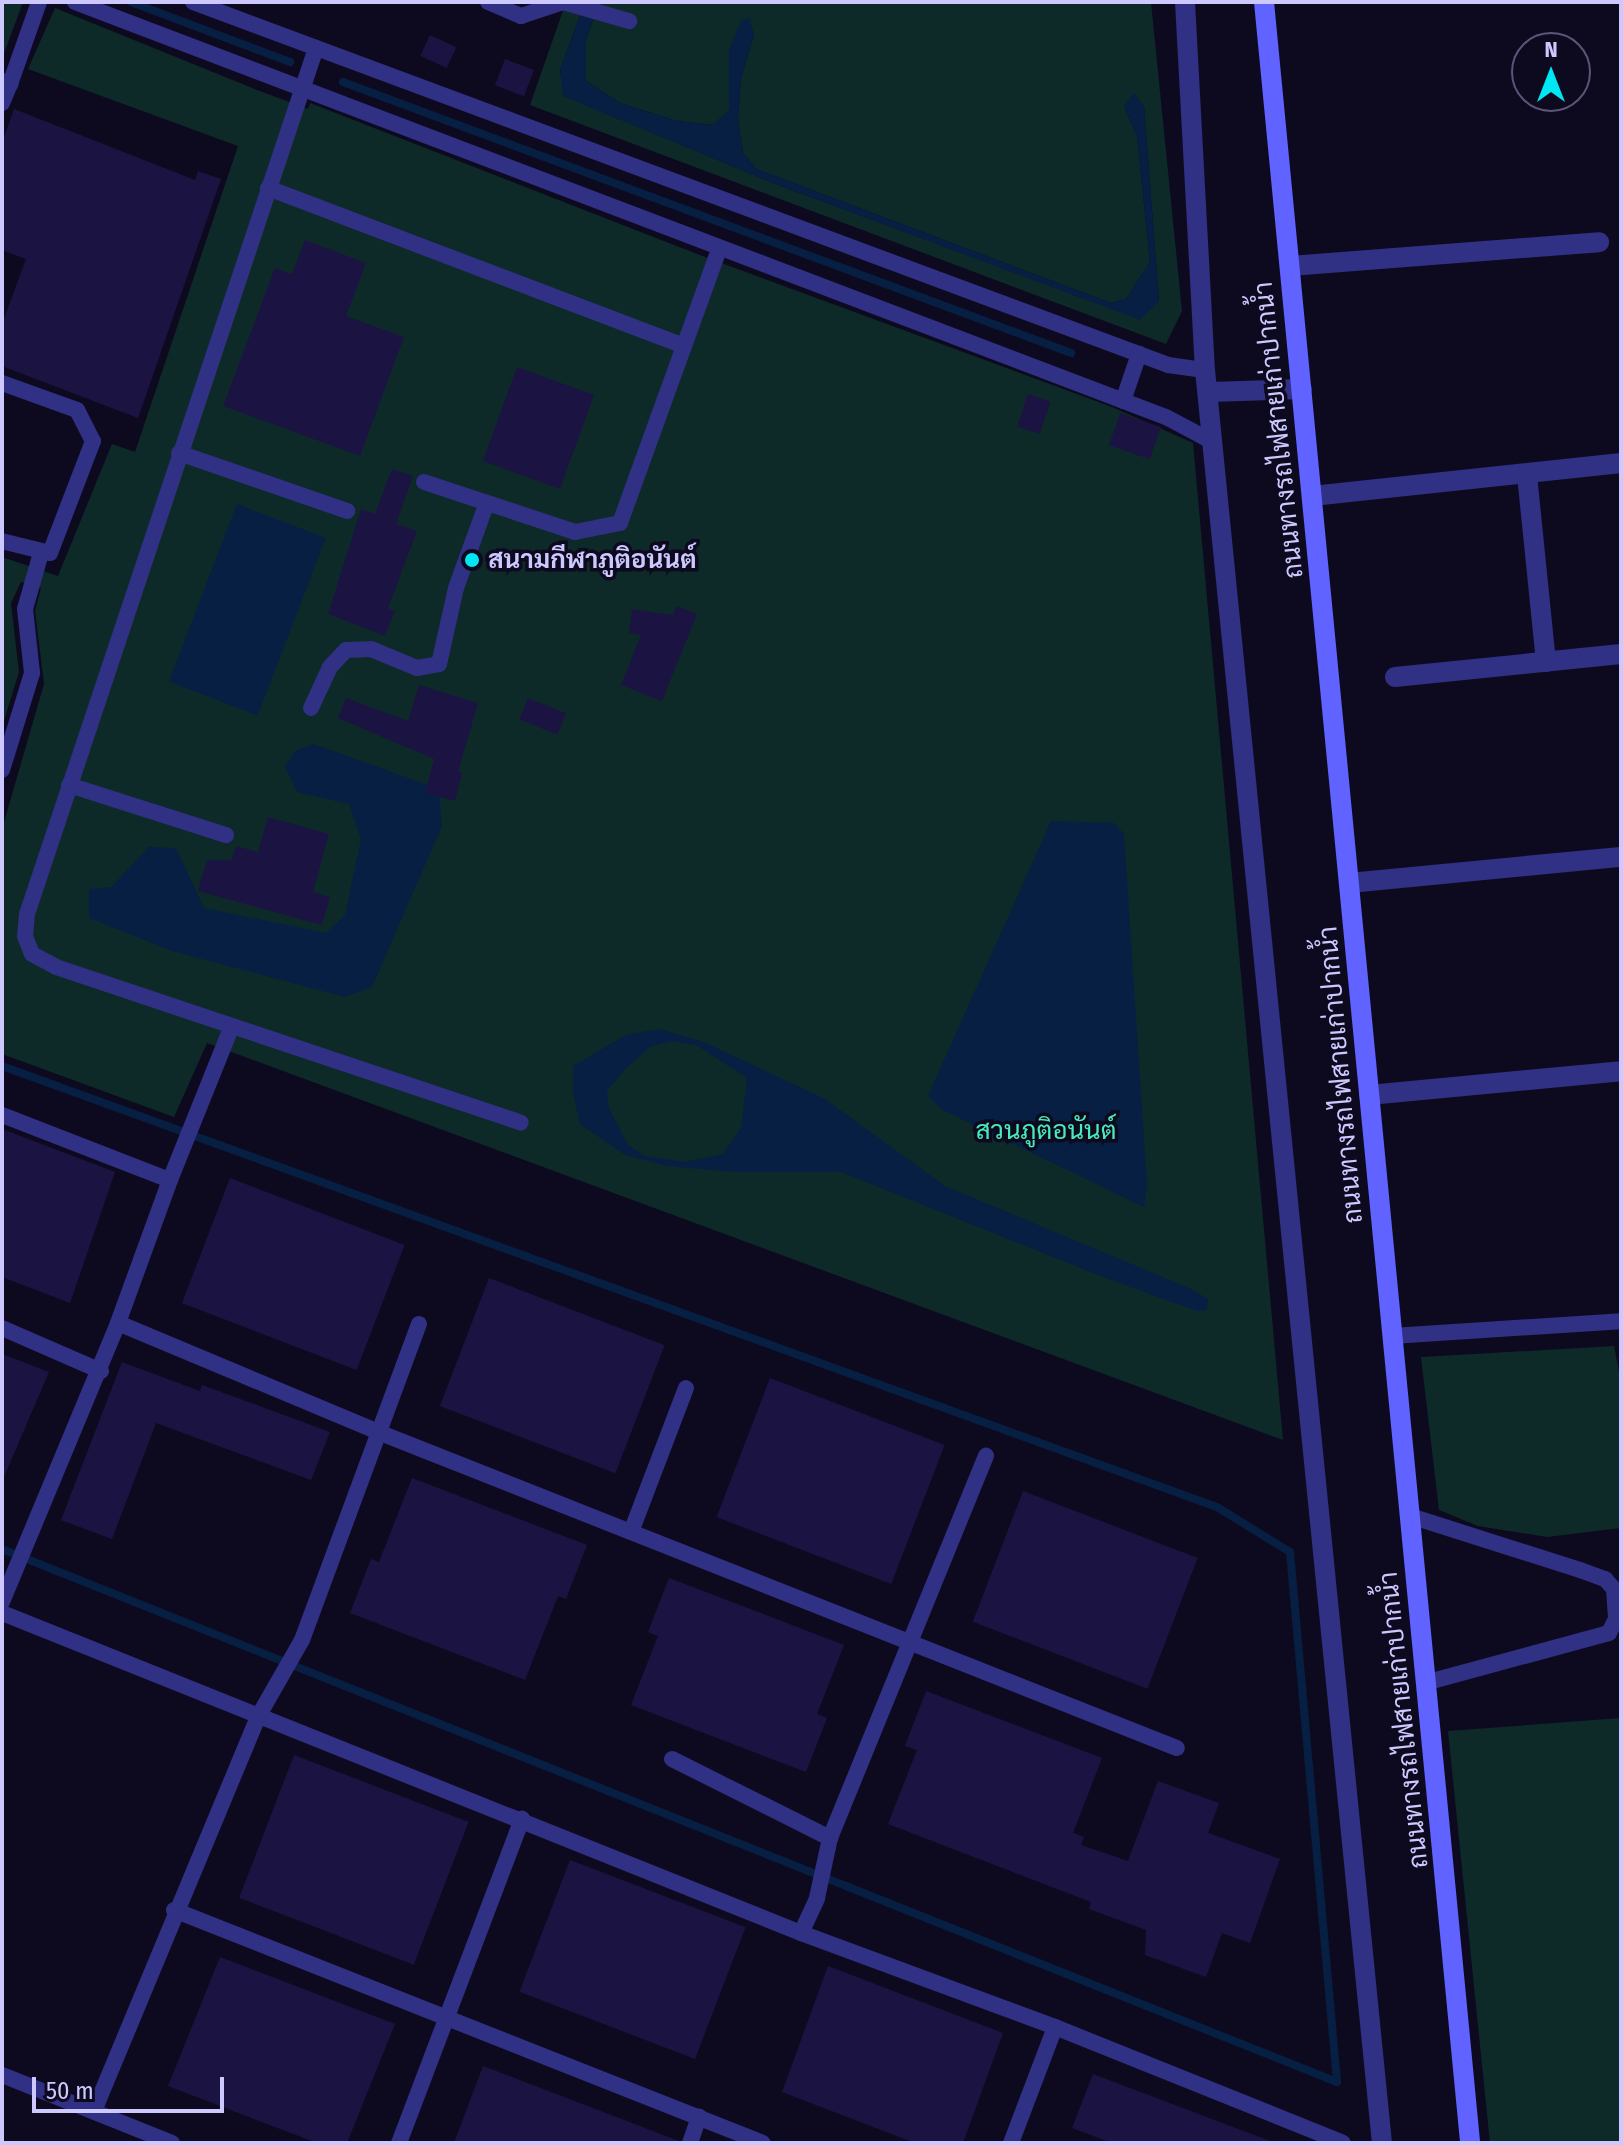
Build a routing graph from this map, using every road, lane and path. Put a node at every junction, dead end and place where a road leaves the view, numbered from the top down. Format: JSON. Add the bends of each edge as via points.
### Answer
{"nodes":[{"id":1,"x":39,"y":2,"type":"edge"},
{"id":2,"x":75,"y":2,"type":"edge"},
{"id":3,"x":193,"y":2,"type":"edge"},
{"id":4,"x":488,"y":2,"type":"edge"},
{"id":5,"x":1185,"y":2,"type":"edge"},
{"id":6,"x":1264,"y":2,"type":"edge"},
{"id":7,"x":629,"y":21,"type":"dead end"},
{"id":8,"x":316,"y":48,"type":"junction"},
{"id":9,"x":6,"y":83,"type":"edge"},
{"id":10,"x":301,"y":90,"type":"junction"},
{"id":11,"x":2,"y":103,"type":"edge"},
{"id":12,"x":268,"y":188,"type":"junction"},
{"id":13,"x":1599,"y":242,"type":"dead end"},
{"id":14,"x":719,"y":249,"type":"junction"},
{"id":15,"x":1290,"y":266,"type":"junction"},
{"id":16,"x":684,"y":346,"type":"junction"},
{"id":17,"x":1139,"y":354,"type":"junction"},
{"id":18,"x":1205,"y":370,"type":"junction"},
{"id":19,"x":2,"y":383,"type":"edge"},
{"id":20,"x":1302,"y":389,"type":"junction"},
{"id":21,"x":1210,"y":392,"type":"junction"},
{"id":22,"x":1123,"y":401,"type":"junction"},
{"id":23,"x":1213,"y":442,"type":"junction"},
{"id":24,"x":179,"y":453,"type":"junction"},
{"id":25,"x":1621,"y":463,"type":"edge"},
{"id":26,"x":1527,"y":475,"type":"junction"},
{"id":27,"x":424,"y":482,"type":"dead end"},
{"id":28,"x":1312,"y":496,"type":"junction"},
{"id":29,"x":486,"y":505,"type":"junction"},
{"id":30,"x":347,"y":511,"type":"dead end"},
{"id":31,"x":2,"y":541,"type":"edge"},
{"id":32,"x":41,"y":553,"type":"junction"},
{"id":33,"x":1621,"y":654,"type":"edge"},
{"id":34,"x":1546,"y":662,"type":"junction"},
{"id":35,"x":1395,"y":677,"type":"dead end"},
{"id":36,"x":311,"y":708,"type":"dead end"},
{"id":37,"x":2,"y":770,"type":"edge"},
{"id":38,"x":69,"y":785,"type":"junction"},
{"id":39,"x":226,"y":835,"type":"dead end"},
{"id":40,"x":1621,"y":857,"type":"edge"},
{"id":41,"x":1349,"y":883,"type":"junction"},
{"id":42,"x":231,"y":1028,"type":"junction"},
{"id":43,"x":1621,"y":1071,"type":"edge"},
{"id":44,"x":1369,"y":1095,"type":"junction"},
{"id":45,"x":2,"y":1115,"type":"edge"},
{"id":46,"x":521,"y":1123,"type":"dead end"},
{"id":47,"x":170,"y":1180,"type":"junction"},
{"id":48,"x":1621,"y":1321,"type":"edge"},
{"id":49,"x":118,"y":1323,"type":"junction"},
{"id":50,"x":419,"y":1324,"type":"dead end"},
{"id":51,"x":2,"y":1328,"type":"edge"},
{"id":52,"x":1392,"y":1336,"type":"junction"},
{"id":53,"x":101,"y":1371,"type":"junction"},
{"id":54,"x":686,"y":1388,"type":"dead end"},
{"id":55,"x":378,"y":1432,"type":"junction"},
{"id":56,"x":986,"y":1456,"type":"dead end"},
{"id":57,"x":1410,"y":1516,"type":"junction"},
{"id":58,"x":631,"y":1532,"type":"junction"},
{"id":59,"x":2,"y":1602,"type":"edge"},
{"id":60,"x":2,"y":1613,"type":"edge"},
{"id":61,"x":910,"y":1643,"type":"junction"},
{"id":62,"x":1425,"y":1683,"type":"junction"},
{"id":63,"x":259,"y":1715,"type":"junction"},
{"id":64,"x":1177,"y":1748,"type":"dead end"},
{"id":65,"x":672,"y":1759,"type":"dead end"},
{"id":66,"x":522,"y":1819,"type":"junction"},
{"id":67,"x":830,"y":1838,"type":"junction"},
{"id":68,"x":174,"y":1910,"type":"junction"},
{"id":69,"x":801,"y":1933,"type":"junction"},
{"id":70,"x":448,"y":2019,"type":"junction"},
{"id":71,"x":1055,"y":2027,"type":"junction"},
{"id":72,"x":2,"y":2075,"type":"edge"},
{"id":73,"x":94,"y":2111,"type":"junction"},
{"id":74,"x":699,"y":2117,"type":"junction"},
{"id":75,"x":172,"y":2143,"type":"edge"},
{"id":76,"x":399,"y":2143,"type":"edge"},
{"id":77,"x":690,"y":2143,"type":"edge"},
{"id":78,"x":763,"y":2143,"type":"edge"},
{"id":79,"x":1011,"y":2143,"type":"edge"},
{"id":80,"x":1343,"y":2143,"type":"edge"},
{"id":81,"x":1382,"y":2143,"type":"edge"},
{"id":82,"x":1470,"y":2143,"type":"edge"}],
"edges":[{"from":1,"to":9,"type":"lane"},
{"from":2,"to":10,"type":"lane"},
{"from":3,"to":8,"type":"lane"},
{"from":4,"to":7,"type":"lane","via":[[521,16],[563,2]]},
{"from":5,"to":18,"type":"street"},
{"from":6,"to":15,"type":"main road","name":"ถนนทางรถไฟสายเก่าปากน้ำ"},
{"from":8,"to":10,"type":"lane"},
{"from":8,"to":17,"type":"lane"},
{"from":9,"to":11,"type":"lane"},
{"from":10,"to":12,"type":"lane"},
{"from":10,"to":14,"type":"lane"},
{"from":12,"to":16,"type":"lane"},
{"from":12,"to":24,"type":"lane"},
{"from":13,"to":15,"type":"street"},
{"from":14,"to":16,"type":"lane"},
{"from":14,"to":22,"type":"lane"},
{"from":15,"to":20,"type":"main road","name":"ถนนทางรถไฟสายเก่าปากน้ำ"},
{"from":16,"to":29,"type":"lane","via":[[620,523],[575,532]]},
{"from":17,"to":18,"type":"lane"},
{"from":17,"to":22,"type":"lane"},
{"from":18,"to":21,"type":"street"},
{"from":19,"to":32,"type":"lane","via":[[77,410],[93,441],[61,533],[50,553]]},
{"from":20,"to":21,"type":"street"},
{"from":20,"to":28,"type":"main road","name":"ถนนทางรถไฟสายเก่าปากน้ำ"},
{"from":21,"to":23,"type":"street"},
{"from":22,"to":23,"type":"lane"},
{"from":23,"to":81,"type":"street"},
{"from":24,"to":30,"type":"lane"},
{"from":24,"to":38,"type":"lane"},
{"from":25,"to":26,"type":"street"},
{"from":26,"to":28,"type":"street"},
{"from":26,"to":34,"type":"street"},
{"from":27,"to":29,"type":"lane"},
{"from":28,"to":41,"type":"main road","name":"ถนนทางรถไฟสายเก่าปากน้ำ"},
{"from":29,"to":36,"type":"lane","via":[[456,588],[439,664],[417,668],[371,649],[346,650],[330,667]]},
{"from":31,"to":32,"type":"lane"},
{"from":32,"to":37,"type":"lane","via":[[25,609],[32,673]]},
{"from":33,"to":34,"type":"street"},
{"from":34,"to":35,"type":"street"},
{"from":38,"to":39,"type":"lane"},
{"from":38,"to":42,"type":"lane","via":[[27,914],[25,936],[32,954]]},
{"from":40,"to":41,"type":"street"},
{"from":41,"to":44,"type":"main road","name":"ถนนทางรถไฟสายเก่าปากน้ำ"},
{"from":42,"to":46,"type":"lane"},
{"from":42,"to":47,"type":"lane"},
{"from":43,"to":44,"type":"street"},
{"from":44,"to":52,"type":"main road","name":"ถนนทางรถไฟสายเก่าปากน้ำ"},
{"from":45,"to":47,"type":"lane"},
{"from":47,"to":49,"type":"lane"},
{"from":48,"to":52,"type":"lane"},
{"from":49,"to":53,"type":"lane"},
{"from":49,"to":55,"type":"lane"},
{"from":50,"to":55,"type":"lane"},
{"from":51,"to":53,"type":"lane"},
{"from":52,"to":57,"type":"main road","name":"ถนนทางรถไฟสายเก่าปากน้ำ"},
{"from":53,"to":59,"type":"lane"},
{"from":54,"to":58,"type":"lane"},
{"from":55,"to":58,"type":"lane"},
{"from":55,"to":63,"type":"lane","via":[[302,1640]]},
{"from":56,"to":61,"type":"lane"},
{"from":57,"to":62,"type":"main road","name":"ถนนทางรถไฟสายเก่าปากน้ำ"},
{"from":57,"to":62,"type":"lane","via":[[1580,1570],[1605,1579],[1614,1589],[1616,1619],[1609,1633]]},
{"from":58,"to":61,"type":"lane"},
{"from":60,"to":63,"type":"lane"},
{"from":61,"to":64,"type":"lane"},
{"from":61,"to":67,"type":"lane"},
{"from":62,"to":82,"type":"main road","name":"ถนนทางรถไฟสายเก่าปากน้ำ"},
{"from":63,"to":66,"type":"lane"},
{"from":63,"to":68,"type":"lane"},
{"from":65,"to":67,"type":"lane"},
{"from":66,"to":69,"type":"lane"},
{"from":66,"to":70,"type":"lane"},
{"from":67,"to":69,"type":"lane","via":[[817,1898]]},
{"from":68,"to":70,"type":"lane"},
{"from":68,"to":73,"type":"lane"},
{"from":69,"to":71,"type":"lane"},
{"from":70,"to":74,"type":"lane"},
{"from":70,"to":76,"type":"lane"},
{"from":71,"to":79,"type":"lane"},
{"from":71,"to":80,"type":"lane"},
{"from":72,"to":73,"type":"lane"},
{"from":73,"to":75,"type":"lane"},
{"from":74,"to":77,"type":"lane"},
{"from":74,"to":78,"type":"lane"}]}
